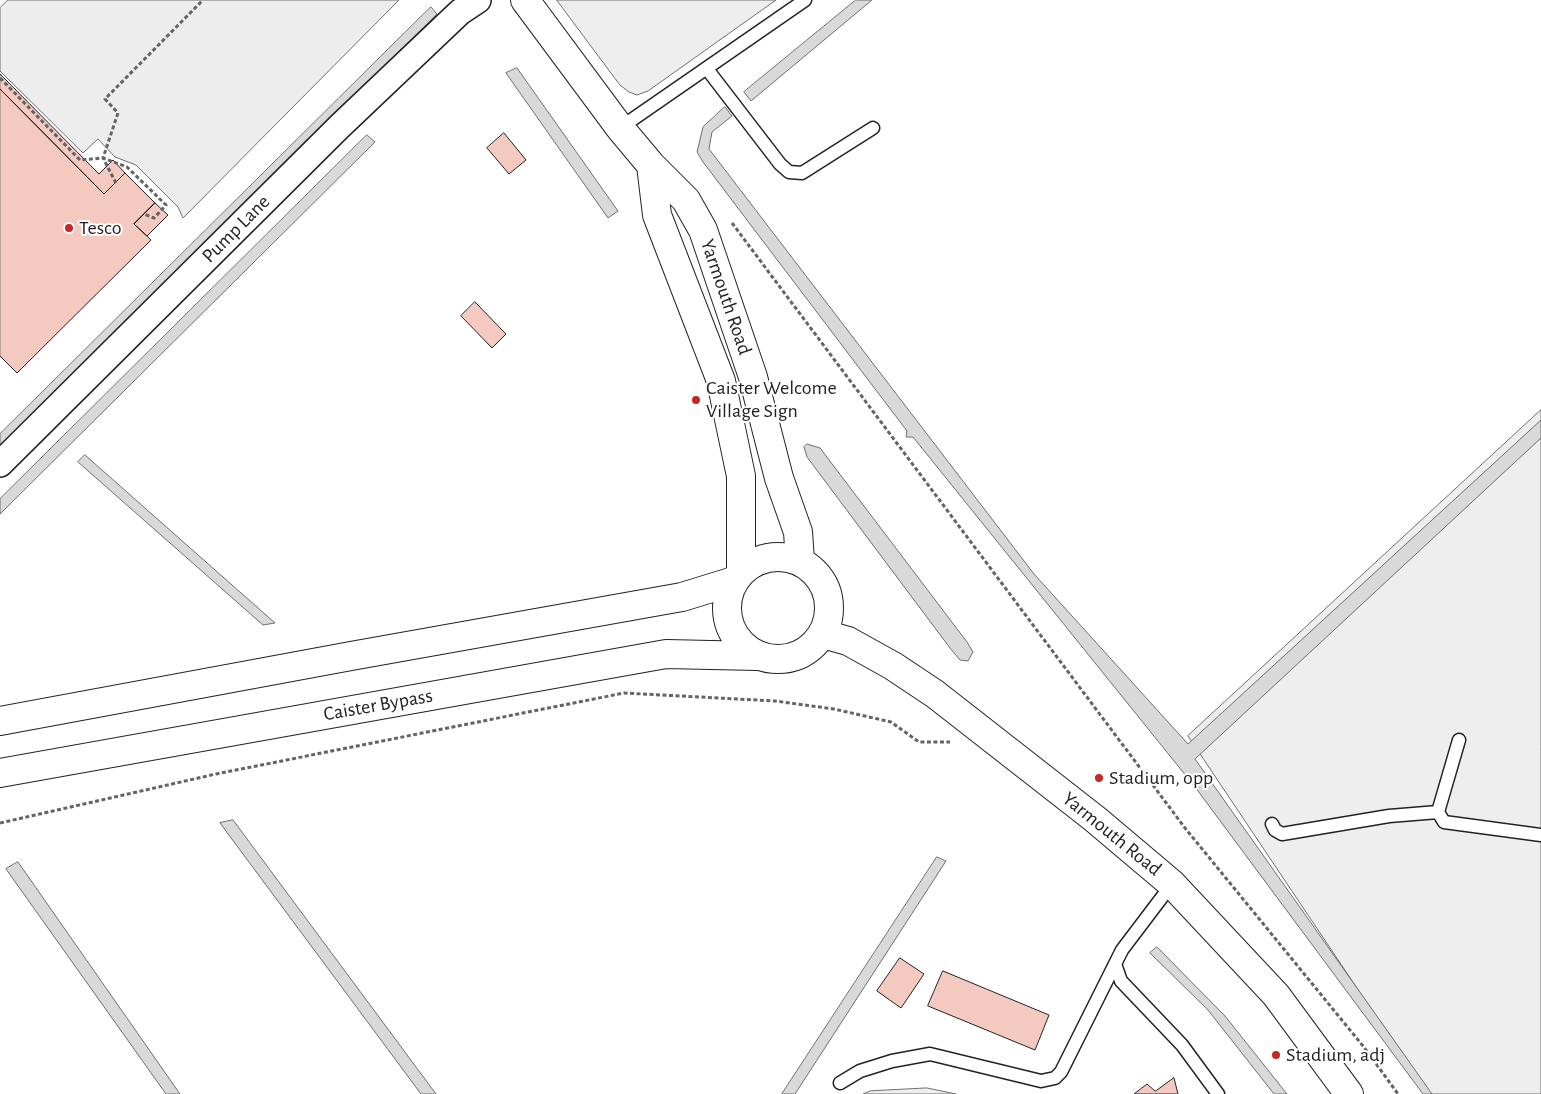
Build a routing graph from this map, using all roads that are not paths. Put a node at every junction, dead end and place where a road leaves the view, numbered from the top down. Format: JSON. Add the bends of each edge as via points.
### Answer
{"nodes":[{"id":1,"x":478,"y":0,"type":"edge"},
{"id":2,"x":525,"y":0,"type":"edge"},
{"id":3,"x":806,"y":0,"type":"edge"},
{"id":4,"x":707,"y":69,"type":"junction"},
{"id":5,"x":620,"y":128,"type":"junction"},
{"id":6,"x":873,"y":128,"type":"dead end"},
{"id":7,"x":651,"y":165,"type":"junction"},
{"id":8,"x":0,"y":464,"type":"edge"},
{"id":9,"x":800,"y":561,"type":"junction"},
{"id":10,"x":738,"y":576,"type":"junction"},
{"id":11,"x":823,"y":634,"type":"junction"},
{"id":12,"x":757,"y":656,"type":"junction"},
{"id":13,"x":0,"y":721,"type":"edge"},
{"id":14,"x":1459,"y":740,"type":"dead end"},
{"id":15,"x":3,"y":773,"type":"edge"},
{"id":16,"x":1438,"y":812,"type":"junction"},
{"id":17,"x":1272,"y":824,"type":"dead end"},
{"id":18,"x":1541,"y":835,"type":"edge"},
{"id":19,"x":1172,"y":884,"type":"junction"},
{"id":20,"x":1115,"y":964,"type":"junction"},
{"id":21,"x":840,"y":1083,"type":"dead end"},
{"id":22,"x":1218,"y":1094,"type":"edge"},
{"id":23,"x":1349,"y":1094,"type":"edge"}],
"edges":[{"from":1,"to":8,"type":"street","name":"Pump Lane","via":[[460,12],[340,126]]},
{"from":2,"to":5,"type":"main road","name":"Yarmouth Road"},
{"from":3,"to":4,"type":"lane"},
{"from":4,"to":5,"type":"lane"},
{"from":4,"to":6,"type":"lane","via":[[789,172],[802,173]]},
{"from":5,"to":7,"type":"main road","name":"Yarmouth Road"},
{"from":7,"to":9,"type":"main road","name":"Yarmouth Road","via":[[686,200],[703,230],[753,377],[779,478],[798,532]]},
{"from":7,"to":10,"type":"main road","name":"Yarmouth Road","via":[[657,215],[721,381],[740,476]]},
{"from":9,"to":10,"type":"main road","via":[[768,557],[751,564]]},
{"from":9,"to":11,"type":"main road","via":[[819,577],[830,602]]},
{"from":10,"to":12,"type":"main road","via":[[727,598],[726,611],[731,630],[748,651]]},
{"from":10,"to":13,"type":"main road","via":[[682,598]]},
{"from":11,"to":12,"type":"main road","via":[[812,648],[801,655],[784,660]]},
{"from":11,"to":19,"type":"main road","name":"Yarmouth Road","via":[[848,641],[935,694],[1096,818]]},
{"from":12,"to":15,"type":"main road","name":"Caister Bypass","via":[[666,654]]},
{"from":14,"to":16,"type":"lane"},
{"from":16,"to":17,"type":"lane","via":[[1390,816],[1282,834]]},
{"from":16,"to":18,"type":"lane","via":[[1444,822]]},
{"from":19,"to":20,"type":"lane"},
{"from":19,"to":23,"type":"main road","name":"Yarmouth Road","via":[[1276,995]]},
{"from":20,"to":21,"type":"lane","via":[[1061,1072],[1055,1078],[1041,1081],[930,1054],[860,1071]]},
{"from":20,"to":22,"type":"lane","via":[[1121,981],[1182,1045]]}]}
